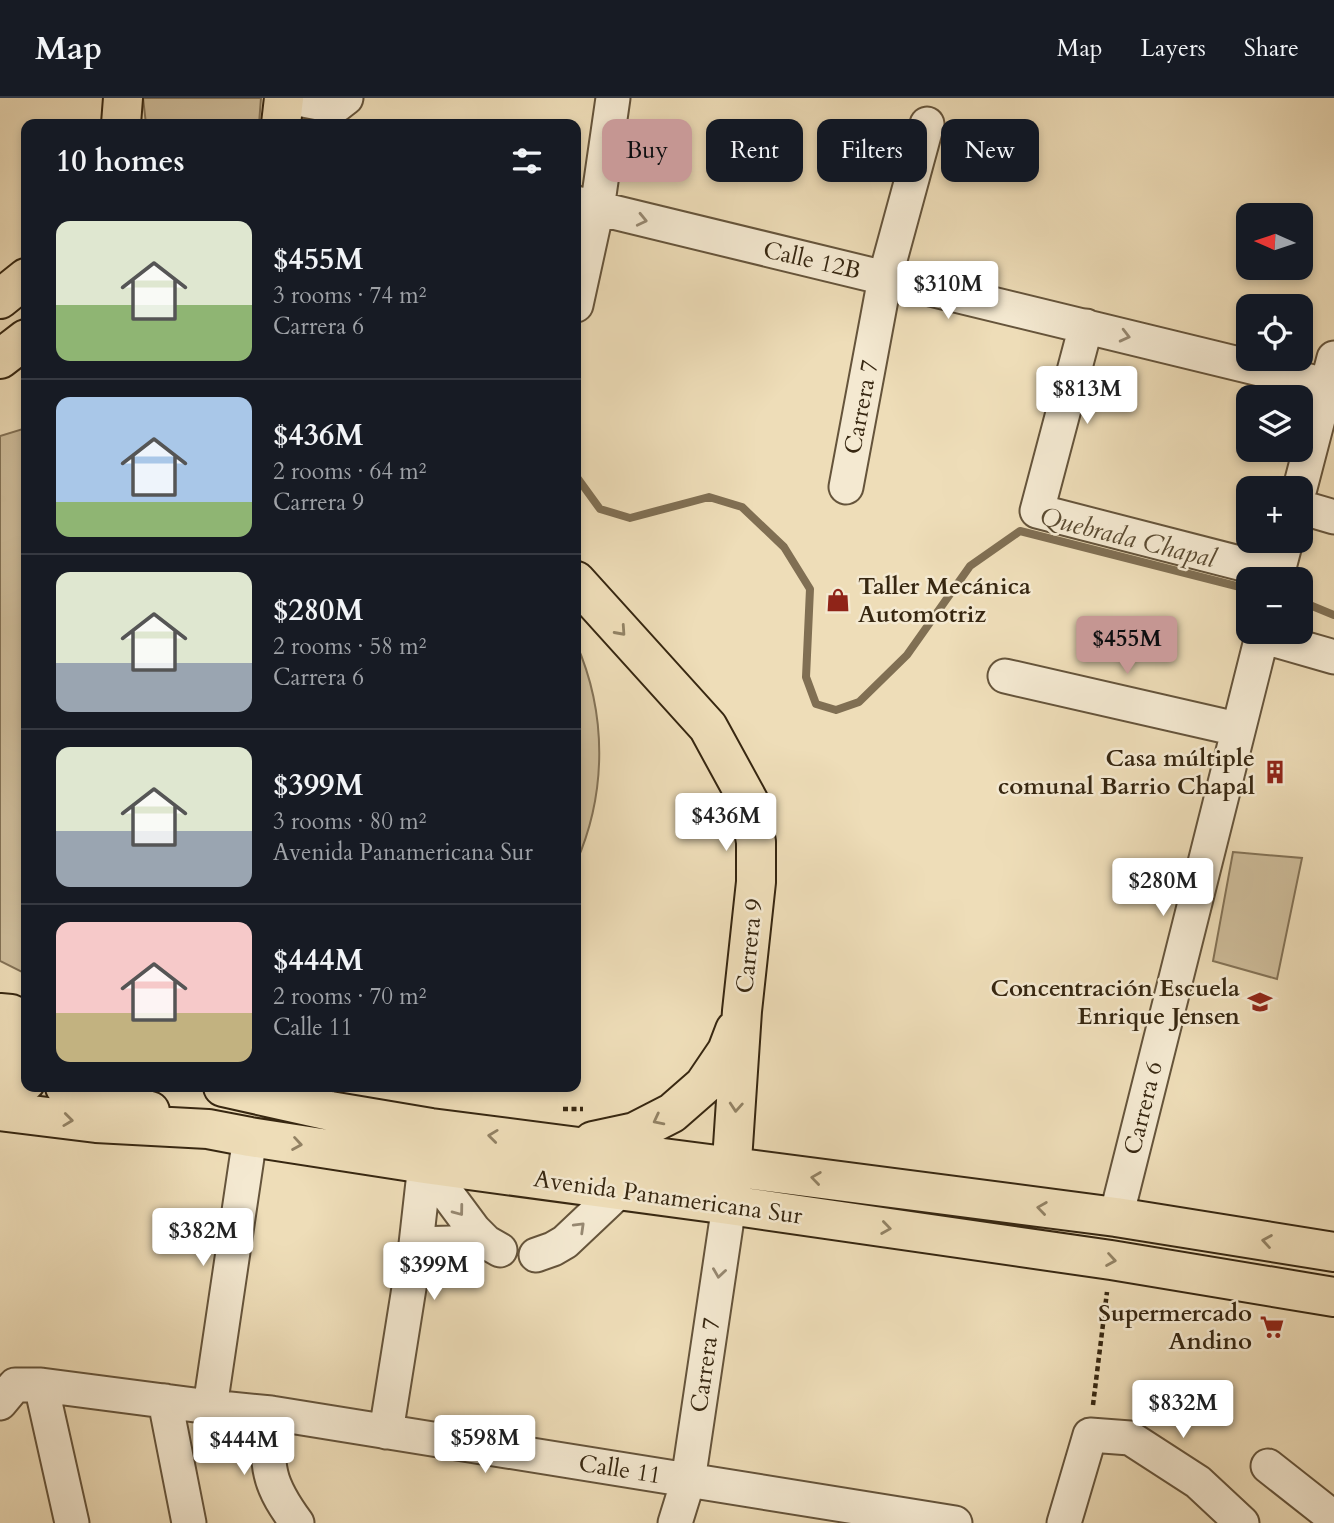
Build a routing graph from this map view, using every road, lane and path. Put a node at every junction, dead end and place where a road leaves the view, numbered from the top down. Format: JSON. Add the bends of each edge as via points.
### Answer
{"nodes":[{"id":1,"x":123,"y":98,"type":"edge"},
{"id":2,"x":346,"y":98,"type":"edge"},
{"id":3,"x":613,"y":98,"type":"edge"},
{"id":4,"x":286,"y":113,"type":"edge"},
{"id":5,"x":121,"y":119,"type":"edge"},
{"id":6,"x":911,"y":182,"type":"edge"},
{"id":7,"x":586,"y":206,"type":"edge"},
{"id":8,"x":581,"y":256,"type":"edge"},
{"id":9,"x":885,"y":278,"type":"junction"},
{"id":10,"x":21,"y":282,"type":"edge"},
{"id":11,"x":0,"y":299,"type":"edge"},
{"id":12,"x":1086,"y":326,"type":"junction"},
{"id":13,"x":1332,"y":377,"type":"edge"},
{"id":14,"x":1303,"y":476,"type":"edge"},
{"id":15,"x":846,"y":487,"type":"dead end"},
{"id":16,"x":1313,"y":511,"type":"edge"},
{"id":17,"x":1334,"y":517,"type":"edge"},
{"id":18,"x":1244,"y":567,"type":"edge"},
{"id":19,"x":581,"y":587,"type":"edge"},
{"id":20,"x":1259,"y":644,"type":"edge"},
{"id":21,"x":1293,"y":644,"type":"edge"},
{"id":22,"x":1334,"y":657,"type":"edge"},
{"id":23,"x":1005,"y":676,"type":"dead end"},
{"id":24,"x":1237,"y":729,"type":"junction"},
{"id":25,"x":742,"y":1011,"type":"junction"},
{"id":26,"x":0,"y":1013,"type":"edge"},
{"id":27,"x":21,"y":1019,"type":"edge"},
{"id":28,"x":0,"y":1047,"type":"edge"},
{"id":29,"x":21,"y":1049,"type":"edge"},
{"id":30,"x":0,"y":1078,"type":"edge"},
{"id":31,"x":21,"y":1080,"type":"edge"},
{"id":32,"x":82,"y":1092,"type":"edge"},
{"id":33,"x":245,"y":1092,"type":"edge"},
{"id":34,"x":594,"y":1109,"type":"dead end"},
{"id":35,"x":0,"y":1111,"type":"edge"},
{"id":36,"x":558,"y":1126,"type":"junction"},
{"id":37,"x":208,"y":1129,"type":"junction"},
{"id":38,"x":250,"y":1137,"type":"junction"},
{"id":39,"x":425,"y":1164,"type":"junction"},
{"id":40,"x":732,"y":1167,"type":"junction"},
{"id":41,"x":619,"y":1191,"type":"junction"},
{"id":42,"x":729,"y":1205,"type":"junction"},
{"id":43,"x":1116,"y":1217,"type":"junction"},
{"id":44,"x":416,"y":1244,"type":"junction"},
{"id":45,"x":1334,"y":1252,"type":"edge"},
{"id":46,"x":536,"y":1255,"type":"dead end"},
{"id":47,"x":1111,"y":1260,"type":"junction"},
{"id":48,"x":1334,"y":1297,"type":"edge"},
{"id":49,"x":41,"y":1385,"type":"junction"},
{"id":50,"x":165,"y":1401,"type":"junction"},
{"id":51,"x":0,"y":1403,"type":"edge"},
{"id":52,"x":210,"y":1407,"type":"junction"},
{"id":53,"x":271,"y":1413,"type":"junction"},
{"id":54,"x":386,"y":1432,"type":"junction"},
{"id":55,"x":1090,"y":1435,"type":"junction"},
{"id":56,"x":1268,"y":1466,"type":"dead end"},
{"id":57,"x":688,"y":1481,"type":"junction"},
{"id":58,"x":1334,"y":1518,"type":"edge"},
{"id":59,"x":72,"y":1523,"type":"edge"},
{"id":60,"x":189,"y":1523,"type":"edge"},
{"id":61,"x":297,"y":1523,"type":"edge"},
{"id":62,"x":675,"y":1523,"type":"edge"},
{"id":63,"x":955,"y":1523,"type":"edge"},
{"id":64,"x":1065,"y":1523,"type":"edge"},
{"id":65,"x":1242,"y":1523,"type":"edge"}],
"edges":[{"from":1,"to":5,"type":"main road"},
{"from":2,"to":4,"type":"street","via":[[337,105],[319,103]]},
{"from":3,"to":7,"type":"street"},
{"from":6,"to":9,"type":"street","name":"Carrera 7"},
{"from":7,"to":8,"type":"street"},
{"from":7,"to":9,"type":"street","name":"Calle 12B","one_way":true},
{"from":9,"to":12,"type":"street","name":"Calle 12B"},
{"from":9,"to":15,"type":"street","name":"Carrera 7"},
{"from":10,"to":11,"type":"main road"},
{"from":12,"to":13,"type":"street","name":"Calle 12B","one_way":true},
{"from":12,"to":18,"type":"street","via":[[1037,511]]},
{"from":13,"to":14,"type":"street"},
{"from":16,"to":17,"type":"street"},
{"from":19,"to":25,"type":"main road","name":"Carrera 9","one_way":true,"via":[[708,727],[749,803],[756,842],[756,882]]},
{"from":20,"to":24,"type":"street","name":"Carrera 6"},
{"from":21,"to":22,"type":"street"},
{"from":23,"to":24,"type":"street"},
{"from":24,"to":43,"type":"street","name":"Carrera 6"},
{"from":25,"to":36,"type":"main road","one_way":true,"via":[[727,1051],[704,1085],[672,1113],[635,1132],[594,1141]]},
{"from":25,"to":40,"type":"main road","name":"Carrera 9","one_way":true},
{"from":26,"to":27,"type":"main road"},
{"from":28,"to":29,"type":"main road"},
{"from":30,"to":31,"type":"main road"},
{"from":32,"to":37,"type":"main road"},
{"from":36,"to":33,"type":"main road","name":"Avenida Panamericana Sur","one_way":true,"via":[[430,1128]]},
{"from":34,"to":36,"type":"path"},
{"from":35,"to":37,"type":"main road","name":"Avenida Panamericana Sur","one_way":true,"via":[[96,1123]]},
{"from":36,"to":40,"type":"main road","name":"Avenida Panamericana Sur"},
{"from":37,"to":38,"type":"main road","name":"Avenida Panamericana Sur"},
{"from":38,"to":39,"type":"main road","name":"Avenida Panamericana Sur","one_way":true},
{"from":38,"to":52,"type":"street"},
{"from":39,"to":41,"type":"main road","name":"Avenida Panamericana Sur"},
{"from":39,"to":44,"type":"street"},
{"from":39,"to":44,"type":"street","one_way":true,"via":[[474,1230],[493,1246]]},
{"from":40,"to":42,"type":"main road","name":"Carrera 9"},
{"from":43,"to":40,"type":"main road","name":"Avenida Panamericana Sur","one_way":true},
{"from":41,"to":42,"type":"main road","name":"Avenida Panamericana Sur"},
{"from":46,"to":41,"type":"street","one_way":true,"via":[[565,1242]]},
{"from":42,"to":47,"type":"main road","name":"Avenida Panamericana Sur","one_way":true},
{"from":42,"to":57,"type":"street","name":"Carrera 7","one_way":true},
{"from":45,"to":43,"type":"main road","name":"Avenida Panamericana Sur","one_way":true},
{"from":44,"to":54,"type":"street"},
{"from":47,"to":48,"type":"main road","name":"Avenida Panamericana Sur"},
{"from":47,"to":55,"type":"path"},
{"from":49,"to":50,"type":"street","name":"Calle 11"},
{"from":49,"to":51,"type":"street","name":"Calle 11","via":[[15,1385]]},
{"from":49,"to":59,"type":"street"},
{"from":50,"to":52,"type":"street","name":"Calle 11"},
{"from":50,"to":60,"type":"street"},
{"from":52,"to":53,"type":"street","name":"Calle 11"},
{"from":53,"to":54,"type":"street","name":"Calle 11"},
{"from":53,"to":61,"type":"street","via":[[271,1473]]},
{"from":54,"to":57,"type":"street","name":"Calle 11"},
{"from":55,"to":64,"type":"street"},
{"from":55,"to":65,"type":"street","via":[[1130,1438],[1198,1482]]},
{"from":56,"to":58,"type":"street"},
{"from":57,"to":62,"type":"street","name":"Carrera 7"},
{"from":57,"to":63,"type":"street","name":"Calle 11"}]}
